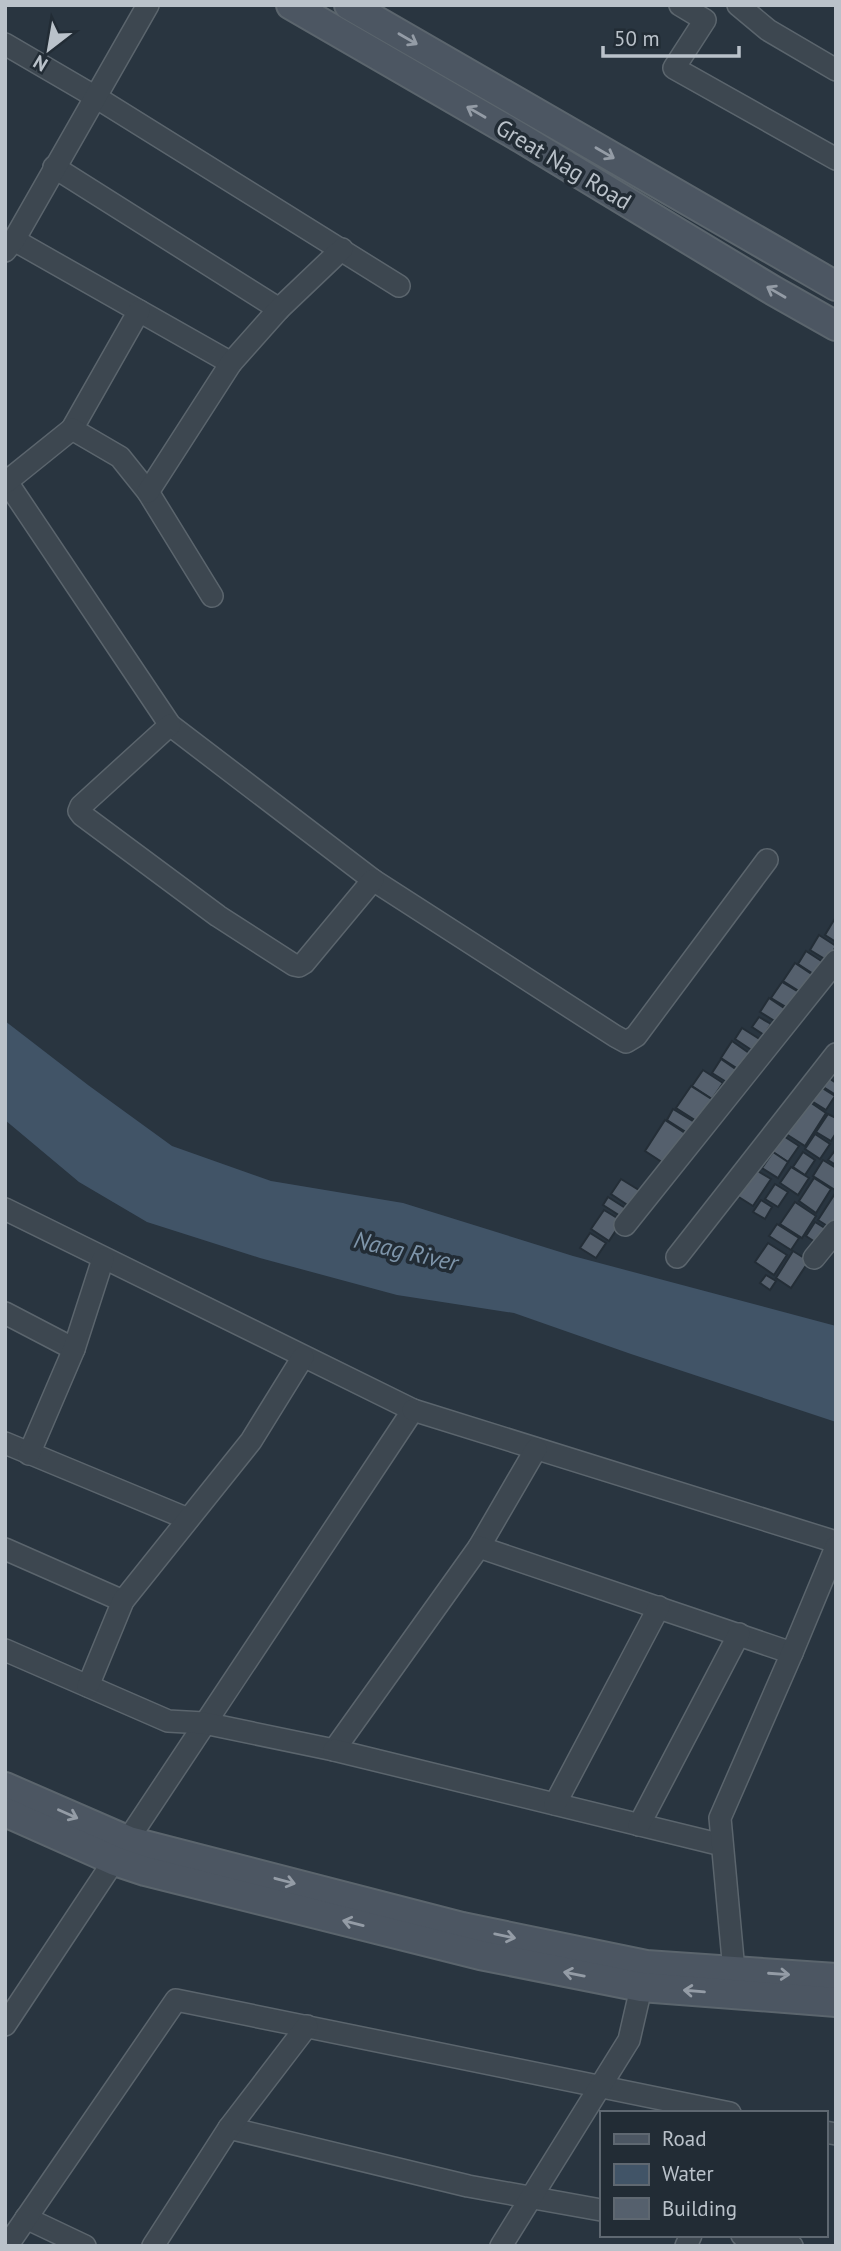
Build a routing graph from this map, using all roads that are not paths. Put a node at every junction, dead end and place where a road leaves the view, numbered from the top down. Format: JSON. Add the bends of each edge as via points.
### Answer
{"nodes":[{"id":1,"x":148,"y":5,"type":"edge"},
{"id":2,"x":291,"y":5,"type":"edge"},
{"id":3,"x":349,"y":5,"type":"edge"},
{"id":4,"x":680,"y":5,"type":"edge"},
{"id":5,"x":738,"y":5,"type":"edge"},
{"id":6,"x":710,"y":13,"type":"edge"},
{"id":7,"x":5,"y":44,"type":"edge"},
{"id":8,"x":836,"y":70,"type":"edge"},
{"id":9,"x":94,"y":96,"type":"junction"},
{"id":10,"x":836,"y":159,"type":"edge"},
{"id":11,"x":54,"y":167,"type":"junction"},
{"id":12,"x":8,"y":245,"type":"edge"},
{"id":13,"x":342,"y":249,"type":"junction"},
{"id":14,"x":399,"y":286,"type":"dead end"},
{"id":15,"x":836,"y":286,"type":"edge"},
{"id":16,"x":279,"y":309,"type":"junction"},
{"id":17,"x":139,"y":311,"type":"junction"},
{"id":18,"x":836,"y":326,"type":"edge"},
{"id":19,"x":230,"y":363,"type":"junction"},
{"id":20,"x":72,"y":429,"type":"junction"},
{"id":21,"x":6,"y":481,"type":"edge"},
{"id":22,"x":148,"y":492,"type":"junction"},
{"id":23,"x":212,"y":596,"type":"dead end"},
{"id":24,"x":170,"y":725,"type":"junction"},
{"id":25,"x":767,"y":860,"type":"dead end"},
{"id":26,"x":373,"y":880,"type":"junction"},
{"id":27,"x":836,"y":961,"type":"edge"},
{"id":28,"x":836,"y":1054,"type":"edge"},
{"id":29,"x":5,"y":1209,"type":"edge"},
{"id":30,"x":625,"y":1225,"type":"dead end"},
{"id":31,"x":836,"y":1231,"type":"edge"},
{"id":32,"x":677,"y":1257,"type":"dead end"},
{"id":33,"x":814,"y":1258,"type":"dead end"},
{"id":34,"x":103,"y":1259,"type":"junction"},
{"id":35,"x":5,"y":1313,"type":"edge"},
{"id":36,"x":74,"y":1349,"type":"junction"},
{"id":37,"x":303,"y":1357,"type":"junction"},
{"id":38,"x":413,"y":1410,"type":"junction"},
{"id":39,"x":5,"y":1443,"type":"edge"},
{"id":40,"x":536,"y":1449,"type":"junction"},
{"id":41,"x":29,"y":1454,"type":"junction"},
{"id":42,"x":188,"y":1520,"type":"junction"},
{"id":43,"x":836,"y":1544,"type":"edge"},
{"id":44,"x":479,"y":1546,"type":"junction"},
{"id":45,"x":5,"y":1549,"type":"edge"},
{"id":46,"x":123,"y":1601,"type":"junction"},
{"id":47,"x":659,"y":1607,"type":"junction"},
{"id":48,"x":739,"y":1634,"type":"junction"},
{"id":49,"x":5,"y":1650,"type":"edge"},
{"id":50,"x":792,"y":1653,"type":"junction"},
{"id":51,"x":88,"y":1686,"type":"junction"},
{"id":52,"x":204,"y":1723,"type":"junction"},
{"id":53,"x":334,"y":1750,"type":"junction"},
{"id":54,"x":5,"y":1787,"type":"edge"},
{"id":55,"x":555,"y":1804,"type":"junction"},
{"id":56,"x":5,"y":1812,"type":"edge"},
{"id":57,"x":639,"y":1825,"type":"junction"},
{"id":58,"x":722,"y":1845,"type":"junction"},
{"id":59,"x":122,"y":1851,"type":"junction"},
{"id":60,"x":734,"y":1971,"type":"junction"},
{"id":61,"x":644,"y":1976,"type":"junction"},
{"id":62,"x":836,"y":1978,"type":"edge"},
{"id":63,"x":836,"y":2002,"type":"edge"},
{"id":64,"x":5,"y":2025,"type":"edge"},
{"id":65,"x":307,"y":2026,"type":"junction"},
{"id":66,"x":600,"y":2086,"type":"junction"},
{"id":67,"x":720,"y":2111,"type":"edge"},
{"id":68,"x":229,"y":2128,"type":"junction"},
{"id":69,"x":531,"y":2197,"type":"junction"},
{"id":70,"x":600,"y":2210,"type":"edge"},
{"id":71,"x":26,"y":2218,"type":"junction"},
{"id":72,"x":750,"y":2237,"type":"edge"},
{"id":73,"x":7,"y":2246,"type":"edge"},
{"id":74,"x":85,"y":2246,"type":"edge"},
{"id":75,"x":153,"y":2246,"type":"edge"},
{"id":76,"x":501,"y":2246,"type":"edge"},
{"id":77,"x":792,"y":2246,"type":"edge"}],
"edges":[{"from":1,"to":9,"type":"street"},
{"from":18,"to":2,"type":"main road","name":"Great Nag Road","one_way":true},
{"from":3,"to":15,"type":"main road","name":"Great Nag Road","one_way":true},
{"from":4,"to":6,"type":"street"},
{"from":5,"to":8,"type":"street","via":[[768,30]]},
{"from":6,"to":10,"type":"street","via":[[674,68]]},
{"from":7,"to":9,"type":"street"},
{"from":9,"to":11,"type":"street"},
{"from":9,"to":13,"type":"street"},
{"from":11,"to":12,"type":"street"},
{"from":11,"to":16,"type":"street"},
{"from":12,"to":17,"type":"street"},
{"from":13,"to":14,"type":"street"},
{"from":13,"to":16,"type":"street"},
{"from":16,"to":19,"type":"street"},
{"from":17,"to":19,"type":"street"},
{"from":17,"to":20,"type":"street"},
{"from":19,"to":22,"type":"street"},
{"from":20,"to":21,"type":"street"},
{"from":20,"to":22,"type":"street","via":[[120,457]]},
{"from":21,"to":24,"type":"street"},
{"from":22,"to":23,"type":"street"},
{"from":24,"to":26,"type":"street"},
{"from":24,"to":26,"type":"street","via":[[81,806],[82,815],[218,916],[294,965],[304,963]]},
{"from":25,"to":26,"type":"street","via":[[636,1035],[626,1042]]},
{"from":27,"to":30,"type":"street"},
{"from":28,"to":32,"type":"street"},
{"from":29,"to":34,"type":"street"},
{"from":31,"to":33,"type":"street"},
{"from":34,"to":36,"type":"street"},
{"from":34,"to":37,"type":"street"},
{"from":35,"to":36,"type":"street"},
{"from":36,"to":41,"type":"street"},
{"from":37,"to":38,"type":"street"},
{"from":37,"to":42,"type":"street","via":[[251,1441]]},
{"from":38,"to":40,"type":"street"},
{"from":38,"to":52,"type":"street"},
{"from":39,"to":41,"type":"street"},
{"from":40,"to":43,"type":"street"},
{"from":40,"to":44,"type":"street"},
{"from":41,"to":42,"type":"street"},
{"from":42,"to":46,"type":"street"},
{"from":43,"to":50,"type":"street"},
{"from":44,"to":47,"type":"street"},
{"from":44,"to":53,"type":"street"},
{"from":45,"to":46,"type":"street"},
{"from":46,"to":51,"type":"street"},
{"from":47,"to":48,"type":"street"},
{"from":47,"to":55,"type":"street"},
{"from":48,"to":50,"type":"street"},
{"from":48,"to":57,"type":"street"},
{"from":49,"to":51,"type":"street"},
{"from":50,"to":58,"type":"street","via":[[720,1818]]},
{"from":51,"to":52,"type":"street","via":[[168,1721]]},
{"from":52,"to":53,"type":"street"},
{"from":52,"to":59,"type":"street"},
{"from":53,"to":55,"type":"street"},
{"from":54,"to":59,"type":"main road","one_way":true},
{"from":55,"to":57,"type":"street"},
{"from":56,"to":59,"type":"main road"},
{"from":57,"to":58,"type":"street"},
{"from":58,"to":60,"type":"street"},
{"from":59,"to":61,"type":"main road","via":[[158,1874],[480,1955]]},
{"from":59,"to":64,"type":"street"},
{"from":60,"to":61,"type":"main road"},
{"from":60,"to":62,"type":"main road","one_way":true},
{"from":63,"to":61,"type":"main road","one_way":true},
{"from":61,"to":66,"type":"street","via":[[629,2040]]},
{"from":65,"to":66,"type":"street"},
{"from":65,"to":68,"type":"street"},
{"from":65,"to":71,"type":"street","via":[[176,2000]]},
{"from":66,"to":67,"type":"street"},
{"from":66,"to":69,"type":"street"},
{"from":68,"to":69,"type":"street"},
{"from":68,"to":75,"type":"street"},
{"from":69,"to":70,"type":"street"},
{"from":69,"to":76,"type":"street"},
{"from":71,"to":73,"type":"street"},
{"from":71,"to":74,"type":"street"},
{"from":72,"to":77,"type":"street"}]}
